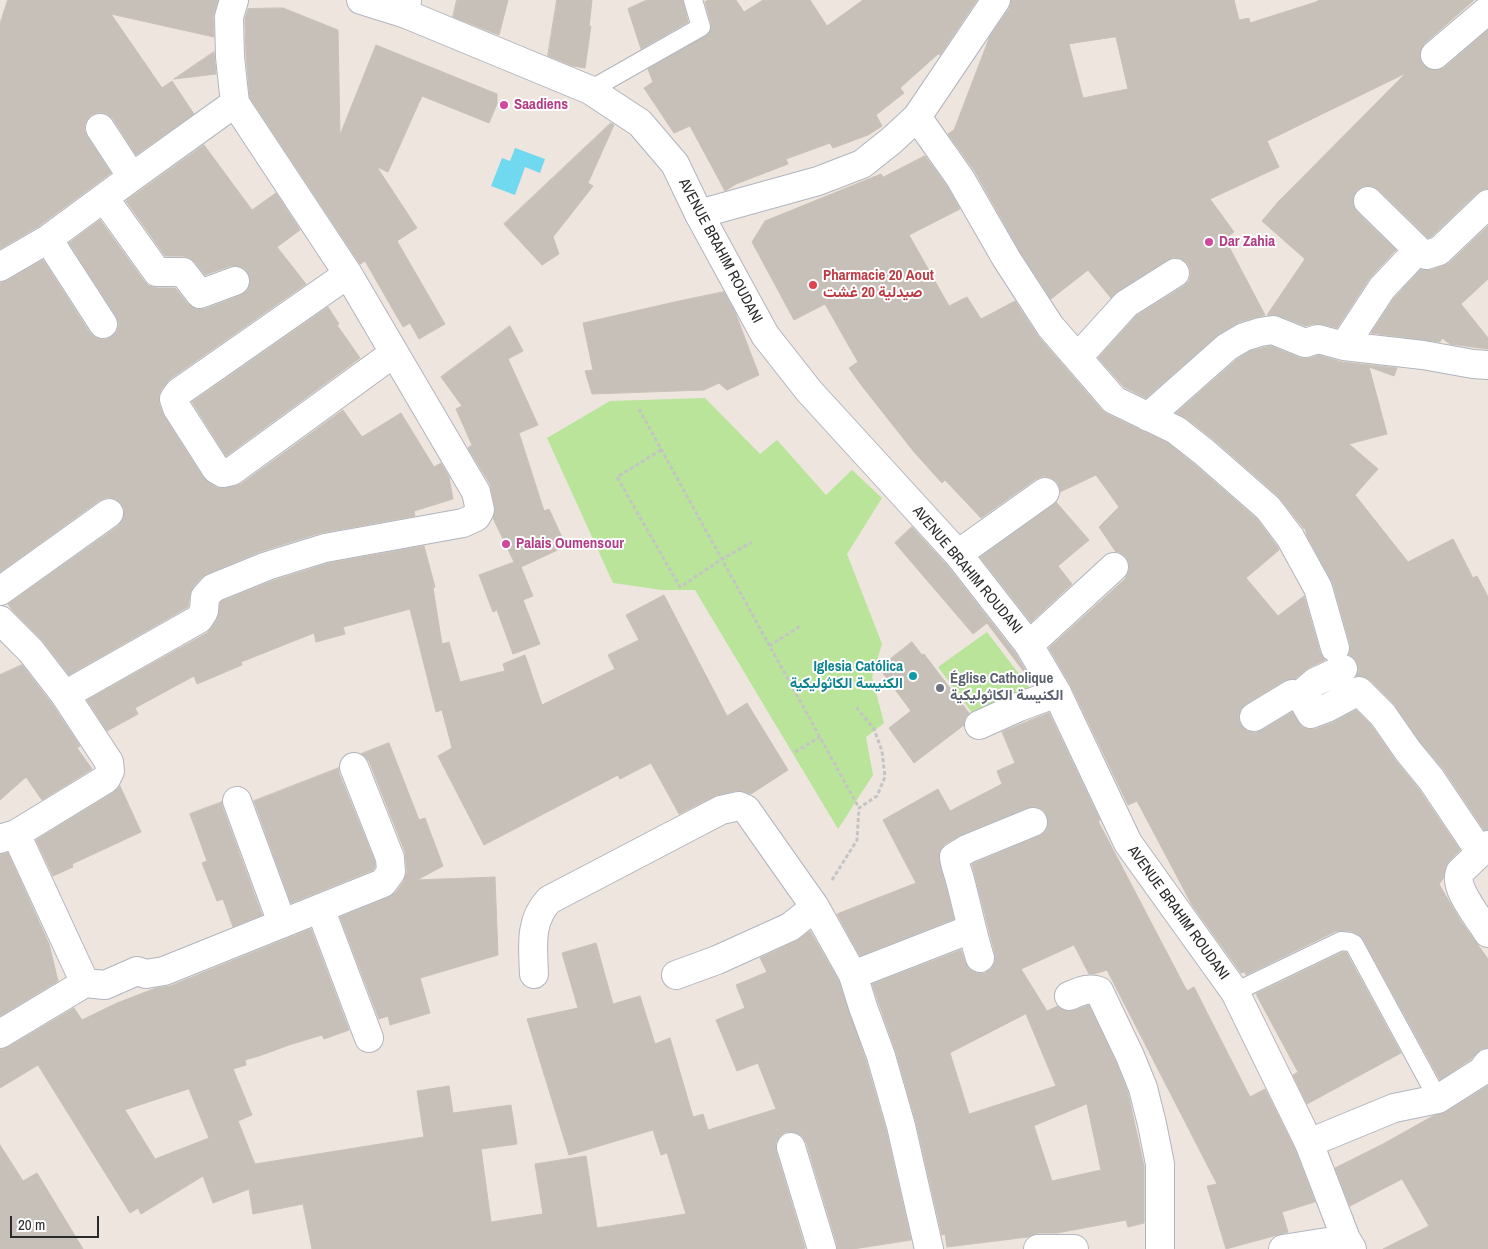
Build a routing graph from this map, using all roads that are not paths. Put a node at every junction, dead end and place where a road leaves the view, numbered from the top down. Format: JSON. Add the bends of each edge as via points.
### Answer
{"nodes":[{"id":1,"x":234,"y":0,"type":"edge"},
{"id":2,"x":361,"y":0,"type":"edge"},
{"id":3,"x":693,"y":0,"type":"edge"},
{"id":4,"x":996,"y":0,"type":"edge"},
{"id":5,"x":407,"y":7,"type":"edge"},
{"id":6,"x":1488,"y":10,"type":"edge"},
{"id":7,"x":1435,"y":55,"type":"dead end"},
{"id":8,"x":590,"y":90,"type":"junction"},
{"id":9,"x":235,"y":103,"type":"junction"},
{"id":10,"x":917,"y":117,"type":"junction"},
{"id":11,"x":100,"y":128,"type":"dead end"},
{"id":12,"x":132,"y":177,"type":"junction"},
{"id":13,"x":104,"y":198,"type":"junction"},
{"id":14,"x":1368,"y":200,"type":"dead end"},
{"id":15,"x":1488,"y":204,"type":"edge"},
{"id":16,"x":699,"y":214,"type":"junction"},
{"id":17,"x":48,"y":239,"type":"junction"},
{"id":18,"x":1418,"y":250,"type":"junction"},
{"id":19,"x":0,"y":267,"type":"edge"},
{"id":20,"x":1175,"y":273,"type":"dead end"},
{"id":21,"x":348,"y":274,"type":"junction"},
{"id":22,"x":235,"y":280,"type":"dead end"},
{"id":23,"x":103,"y":324,"type":"dead end"},
{"id":24,"x":1344,"y":346,"type":"junction"},
{"id":25,"x":394,"y":353,"type":"junction"},
{"id":26,"x":1078,"y":357,"type":"junction"},
{"id":27,"x":1488,"y":365,"type":"edge"},
{"id":28,"x":1148,"y":417,"type":"junction"},
{"id":29,"x":1045,"y":492,"type":"dead end"},
{"id":30,"x":109,"y":513,"type":"dead end"},
{"id":31,"x":958,"y":554,"type":"junction"},
{"id":32,"x":1114,"y":567,"type":"dead end"},
{"id":33,"x":0,"y":591,"type":"edge"},
{"id":34,"x":0,"y":620,"type":"edge"},
{"id":35,"x":1029,"y":645,"type":"junction"},
{"id":36,"x":1057,"y":693,"type":"junction"},
{"id":37,"x":65,"y":695,"type":"junction"},
{"id":38,"x":1300,"y":695,"type":"junction"},
{"id":39,"x":1254,"y":717,"type":"dead end"},
{"id":40,"x":978,"y":725,"type":"dead end"},
{"id":41,"x":354,"y":767,"type":"dead end"},
{"id":42,"x":237,"y":802,"type":"dead end"},
{"id":43,"x":1033,"y":822,"type":"dead end"},
{"id":44,"x":8,"y":836,"type":"edge"},
{"id":45,"x":1484,"y":849,"type":"edge"},
{"id":46,"x":815,"y":907,"type":"junction"},
{"id":47,"x":320,"y":908,"type":"junction"},
{"id":48,"x":282,"y":923,"type":"junction"},
{"id":49,"x":971,"y":929,"type":"junction"},
{"id":50,"x":1488,"y":933,"type":"edge"},
{"id":51,"x":980,"y":958,"type":"dead end"},
{"id":52,"x":534,"y":974,"type":"dead end"},
{"id":53,"x":676,"y":975,"type":"dead end"},
{"id":54,"x":853,"y":975,"type":"junction"},
{"id":55,"x":85,"y":983,"type":"junction"},
{"id":56,"x":1235,"y":992,"type":"junction"},
{"id":57,"x":1069,"y":996,"type":"dead end"},
{"id":58,"x":0,"y":1034,"type":"edge"},
{"id":59,"x":369,"y":1038,"type":"dead end"},
{"id":60,"x":1488,"y":1063,"type":"edge"},
{"id":61,"x":1438,"y":1099,"type":"junction"},
{"id":62,"x":1309,"y":1143,"type":"junction"},
{"id":63,"x":791,"y":1147,"type":"dead end"},
{"id":64,"x":1349,"y":1244,"type":"edge"},
{"id":65,"x":822,"y":1249,"type":"edge"},
{"id":66,"x":928,"y":1249,"type":"edge"},
{"id":67,"x":1038,"y":1249,"type":"edge"},
{"id":68,"x":1074,"y":1249,"type":"edge"},
{"id":69,"x":1160,"y":1249,"type":"edge"},
{"id":70,"x":1283,"y":1249,"type":"edge"}],
"edges":[{"from":1,"to":9,"type":"street","via":[[229,17]]},
{"from":2,"to":5,"type":"street","name":"AVENUE BRAHIM ROUDANI"},
{"from":3,"to":8,"type":"lane","via":[[701,27]]},
{"from":4,"to":10,"type":"street"},
{"from":5,"to":8,"type":"street","name":"AVENUE BRAHIM ROUDANI"},
{"from":6,"to":7,"type":"street"},
{"from":8,"to":16,"type":"street","name":"AVENUE BRAHIM ROUDANI","via":[[640,123],[675,164]]},
{"from":9,"to":12,"type":"street"},
{"from":9,"to":21,"type":"street"},
{"from":10,"to":16,"type":"street","via":[[862,164],[818,181]]},
{"from":10,"to":26,"type":"street","via":[[960,178],[1029,296]]},
{"from":11,"to":12,"type":"street"},
{"from":12,"to":13,"type":"street"},
{"from":13,"to":17,"type":"street"},
{"from":13,"to":22,"type":"street","via":[[158,272],[183,272],[200,294]]},
{"from":14,"to":18,"type":"street"},
{"from":15,"to":18,"type":"street","via":[[1440,251],[1426,256]]},
{"from":16,"to":31,"type":"street","name":"AVENUE BRAHIM ROUDANI","via":[[764,335],[810,392]]},
{"from":17,"to":19,"type":"street"},
{"from":17,"to":23,"type":"street"},
{"from":18,"to":24,"type":"street","via":[[1382,288]]},
{"from":20,"to":26,"type":"street","via":[[1126,304]]},
{"from":21,"to":25,"type":"street"},
{"from":21,"to":25,"type":"street","via":[[179,392],[174,399],[177,408],[216,469],[223,473],[232,471]]},
{"from":24,"to":27,"type":"street"},
{"from":24,"to":28,"type":"street","via":[[1318,340],[1306,343],[1273,330],[1244,337],[1227,347]]},
{"from":25,"to":37,"type":"street","via":[[476,492],[480,510],[476,517],[463,523],[325,548],[267,566],[213,588],[205,597],[204,611],[199,619]]},
{"from":26,"to":28,"type":"street","via":[[1114,400]]},
{"from":28,"to":38,"type":"street","via":[[1176,430],[1268,508],[1290,537],[1318,588],[1339,658]]},
{"from":29,"to":31,"type":"street"},
{"from":30,"to":33,"type":"street"},
{"from":31,"to":35,"type":"street","name":"AVENUE BRAHIM ROUDANI"},
{"from":32,"to":35,"type":"street"},
{"from":34,"to":37,"type":"street"},
{"from":35,"to":36,"type":"street","name":"AVENUE BRAHIM ROUDANI"},
{"from":36,"to":40,"type":"street"},
{"from":36,"to":56,"type":"street","name":"AVENUE BRAHIM ROUDANI","via":[[1128,843]]},
{"from":37,"to":44,"type":"street","via":[[109,762],[110,771],[106,779]]},
{"from":38,"to":39,"type":"street","via":[[1292,694]]},
{"from":38,"to":45,"type":"street","via":[[1311,714],[1359,691],[1383,715]]},
{"from":41,"to":47,"type":"street","via":[[390,858],[391,872],[383,883]]},
{"from":42,"to":48,"type":"street"},
{"from":43,"to":49,"type":"street","via":[[954,857]]},
{"from":44,"to":55,"type":"street"},
{"from":45,"to":50,"type":"street","via":[[1460,872],[1458,884]]},
{"from":46,"to":52,"type":"street","via":[[746,809],[733,806],[549,900],[541,908],[532,938]]},
{"from":46,"to":53,"type":"street","via":[[790,927]]},
{"from":46,"to":54,"type":"street"},
{"from":47,"to":48,"type":"street"},
{"from":47,"to":59,"type":"street"},
{"from":48,"to":55,"type":"street","via":[[164,970],[146,974],[137,971],[105,985]]},
{"from":49,"to":51,"type":"street"},
{"from":49,"to":54,"type":"street"},
{"from":54,"to":66,"type":"street","via":[[901,1126]]},
{"from":55,"to":58,"type":"street"},
{"from":56,"to":61,"type":"lane","via":[[1342,940],[1354,944]]},
{"from":56,"to":62,"type":"street","name":"AVENUE BRAHIM ROUDANI"},
{"from":57,"to":69,"type":"street","via":[[1087,989],[1099,991],[1144,1088],[1160,1164]]},
{"from":60,"to":61,"type":"street"},
{"from":61,"to":62,"type":"street","via":[[1394,1108]]},
{"from":62,"to":64,"type":"street","name":"AVENUE BRAHIM ROUDANI"},
{"from":63,"to":65,"type":"street"},
{"from":64,"to":70,"type":"street"},
{"from":67,"to":68,"type":"street"}]}
